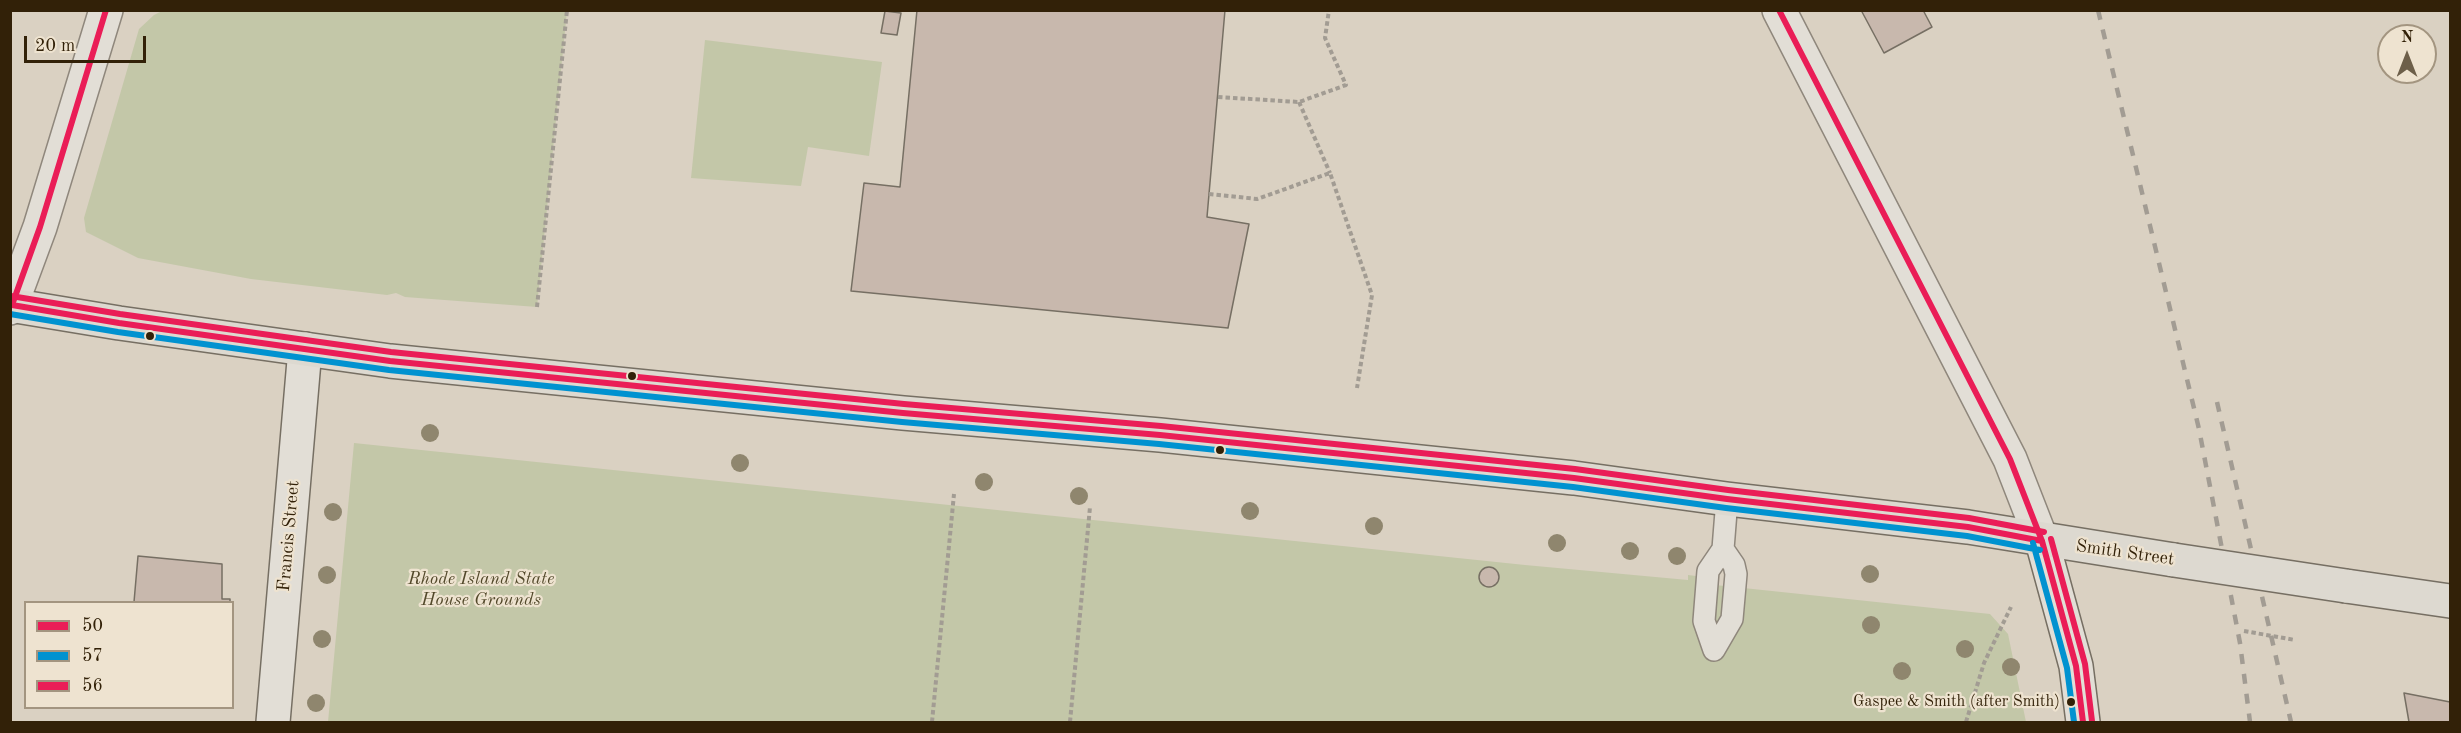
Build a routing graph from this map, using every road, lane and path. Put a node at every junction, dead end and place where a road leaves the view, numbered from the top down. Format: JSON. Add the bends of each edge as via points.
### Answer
{"nodes":[{"id":1,"x":106,"y":10,"type":"edge"},
{"id":2,"x":567,"y":10,"type":"edge"},
{"id":3,"x":1329,"y":10,"type":"edge"},
{"id":4,"x":1779,"y":10,"type":"edge"},
{"id":5,"x":1218,"y":97,"type":"dead end"},
{"id":6,"x":1299,"y":102,"type":"junction"},
{"id":7,"x":1330,"y":173,"type":"junction"},
{"id":8,"x":1209,"y":194,"type":"dead end"},
{"id":9,"x":11,"y":306,"type":"edge"},
{"id":10,"x":537,"y":307,"type":"dead end"},
{"id":11,"x":304,"y":349,"type":"junction"},
{"id":12,"x":1357,"y":388,"type":"dead end"},
{"id":13,"x":954,"y":494,"type":"dead end"},
{"id":14,"x":1727,"y":499,"type":"junction"},
{"id":15,"x":1090,"y":507,"type":"dead end"},
{"id":16,"x":2042,"y":541,"type":"junction"},
{"id":17,"x":1723,"y":549,"type":"dead end"},
{"id":18,"x":2451,"y":601,"type":"edge"},
{"id":19,"x":2011,"y":607,"type":"dead end"},
{"id":20,"x":2244,"y":632,"type":"dead end"},
{"id":21,"x":2295,"y":640,"type":"dead end"},
{"id":22,"x":273,"y":723,"type":"edge"},
{"id":23,"x":932,"y":723,"type":"edge"},
{"id":24,"x":1070,"y":723,"type":"edge"},
{"id":25,"x":1966,"y":723,"type":"edge"},
{"id":26,"x":2083,"y":723,"type":"edge"}],
"edges":[{"from":1,"to":9,"type":"street","via":[[40,227]]},
{"from":2,"to":10,"type":"path"},
{"from":3,"to":6,"type":"path","via":[[1325,38],[1346,85]]},
{"from":4,"to":16,"type":"street","via":[[2010,459]]},
{"from":5,"to":6,"type":"path"},
{"from":6,"to":7,"type":"path"},
{"from":7,"to":8,"type":"path","via":[[1257,199]]},
{"from":7,"to":12,"type":"path","via":[[1372,295]]},
{"from":9,"to":11,"type":"main road","name":"Smith Street"},
{"from":11,"to":14,"type":"main road","name":"Smith Street","via":[[390,361],[1564,477]]},
{"from":11,"to":22,"type":"street","name":"Francis Street"},
{"from":13,"to":23,"type":"path"},
{"from":14,"to":16,"type":"main road","name":"Smith Street","via":[[1968,527]]},
{"from":14,"to":17,"type":"lane"},
{"from":15,"to":24,"type":"path"},
{"from":16,"to":18,"type":"main road","name":"Smith Street","bridge":true},
{"from":16,"to":26,"type":"street","via":[[2076,666]]},
{"from":19,"to":25,"type":"path","via":[[1984,663]]},
{"from":20,"to":21,"type":"path","bridge":true}]}
